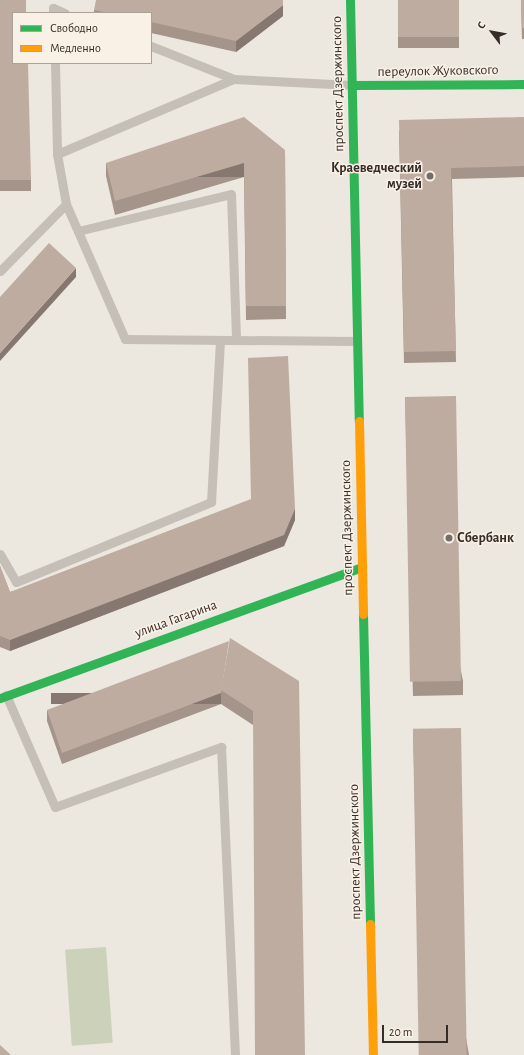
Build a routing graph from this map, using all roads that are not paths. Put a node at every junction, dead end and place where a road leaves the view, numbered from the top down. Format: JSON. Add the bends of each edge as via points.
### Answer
{"nodes":[{"id":1,"x":350,"y":0,"type":"edge"},
{"id":2,"x":53,"y":12,"type":"edge"},
{"id":3,"x":63,"y":12,"type":"edge"},
{"id":4,"x":152,"y":46,"type":"edge"},
{"id":5,"x":55,"y":64,"type":"edge"},
{"id":6,"x":234,"y":79,"type":"junction"},
{"id":7,"x":524,"y":84,"type":"edge"},
{"id":8,"x":352,"y":86,"type":"junction"},
{"id":9,"x":57,"y":154,"type":"junction"},
{"id":10,"x":66,"y":204,"type":"junction"},
{"id":11,"x":78,"y":231,"type":"junction"},
{"id":12,"x":0,"y":271,"type":"edge"},
{"id":13,"x":220,"y":340,"type":"junction"},
{"id":14,"x":236,"y":340,"type":"junction"},
{"id":15,"x":357,"y":341,"type":"junction"},
{"id":16,"x":0,"y":554,"type":"edge"},
{"id":17,"x":362,"y":567,"type":"junction"},
{"id":18,"x":3,"y":697,"type":"edge"},
{"id":19,"x":235,"y":1055,"type":"edge"},
{"id":20,"x":373,"y":1055,"type":"edge"}],
"edges":[{"from":1,"to":8,"type":"main road","name":"проспект Дзержинского"},
{"from":2,"to":3,"type":"lane","via":[[53,8]]},
{"from":4,"to":6,"type":"lane"},
{"from":5,"to":9,"type":"lane"},
{"from":6,"to":8,"type":"lane"},
{"from":6,"to":9,"type":"lane"},
{"from":7,"to":8,"type":"main road","name":"переулок Жуковского"},
{"from":8,"to":15,"type":"main road","name":"проспект Дзержинского"},
{"from":9,"to":10,"type":"lane"},
{"from":10,"to":11,"type":"lane"},
{"from":10,"to":12,"type":"lane"},
{"from":11,"to":13,"type":"lane","via":[[125,339]]},
{"from":11,"to":14,"type":"lane","via":[[231,194]]},
{"from":13,"to":14,"type":"lane"},
{"from":13,"to":16,"type":"lane","via":[[211,502],[16,582]]},
{"from":14,"to":15,"type":"lane"},
{"from":15,"to":17,"type":"main road","name":"проспект Дзержинского"},
{"from":17,"to":18,"type":"main road","name":"улица Гагарина"},
{"from":17,"to":20,"type":"main road","name":"проспект Дзержинского"},
{"from":18,"to":19,"type":"lane","via":[[55,807],[221,748]]}]}
